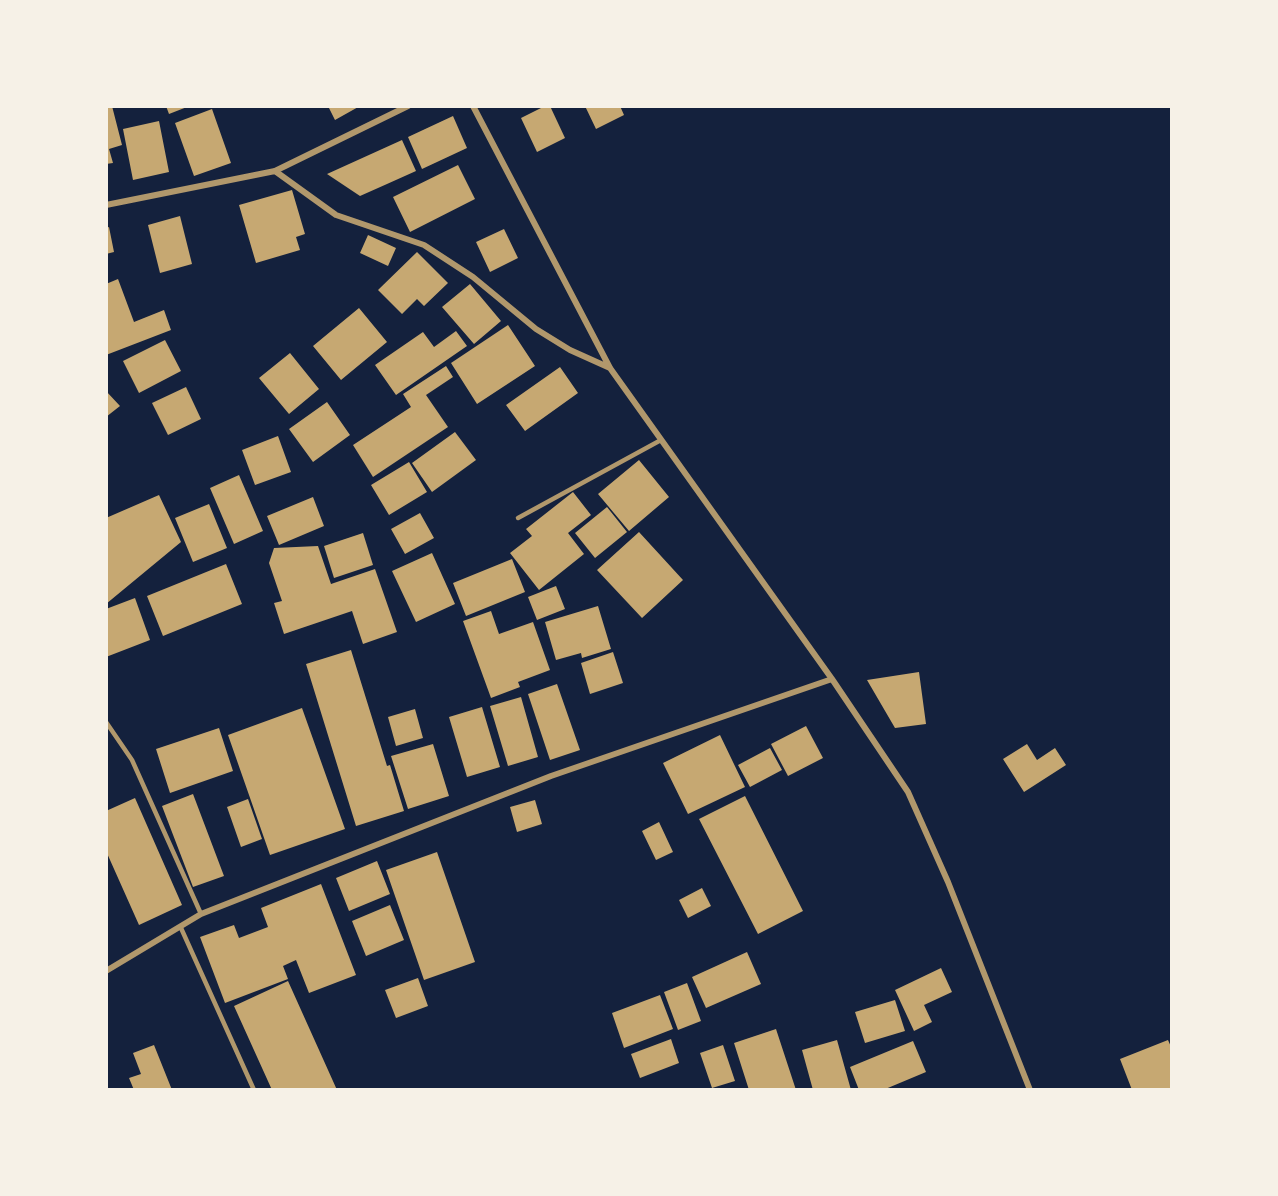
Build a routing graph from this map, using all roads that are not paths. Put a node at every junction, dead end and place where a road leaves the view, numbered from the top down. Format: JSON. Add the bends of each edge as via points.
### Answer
{"nodes":[{"id":1,"x":408,"y":106,"type":"edge"},
{"id":2,"x":473,"y":106,"type":"edge"},
{"id":3,"x":275,"y":171,"type":"junction"},
{"id":4,"x":106,"y":205,"type":"edge"},
{"id":5,"x":610,"y":368,"type":"junction"},
{"id":6,"x":661,"y":440,"type":"junction"},
{"id":7,"x":518,"y":518,"type":"dead end"},
{"id":8,"x":832,"y":679,"type":"junction"},
{"id":9,"x":106,"y":722,"type":"edge"},
{"id":10,"x":201,"y":914,"type":"junction"},
{"id":11,"x":181,"y":928,"type":"junction"},
{"id":12,"x":106,"y":971,"type":"edge"},
{"id":13,"x":254,"y":1089,"type":"edge"},
{"id":14,"x":1030,"y":1089,"type":"edge"}],
"edges":[{"from":1,"to":3,"type":"street"},
{"from":2,"to":5,"type":"street"},
{"from":3,"to":4,"type":"street"},
{"from":3,"to":5,"type":"street","via":[[336,215],[424,245],[473,277],[536,329]]},
{"from":5,"to":6,"type":"street"},
{"from":6,"to":7,"type":"lane"},
{"from":6,"to":8,"type":"street"},
{"from":8,"to":10,"type":"street","via":[[551,776]]},
{"from":8,"to":14,"type":"street","via":[[908,792]]},
{"from":9,"to":10,"type":"lane","via":[[132,760]]},
{"from":10,"to":11,"type":"street"},
{"from":11,"to":12,"type":"street"},
{"from":11,"to":13,"type":"lane"}]}
